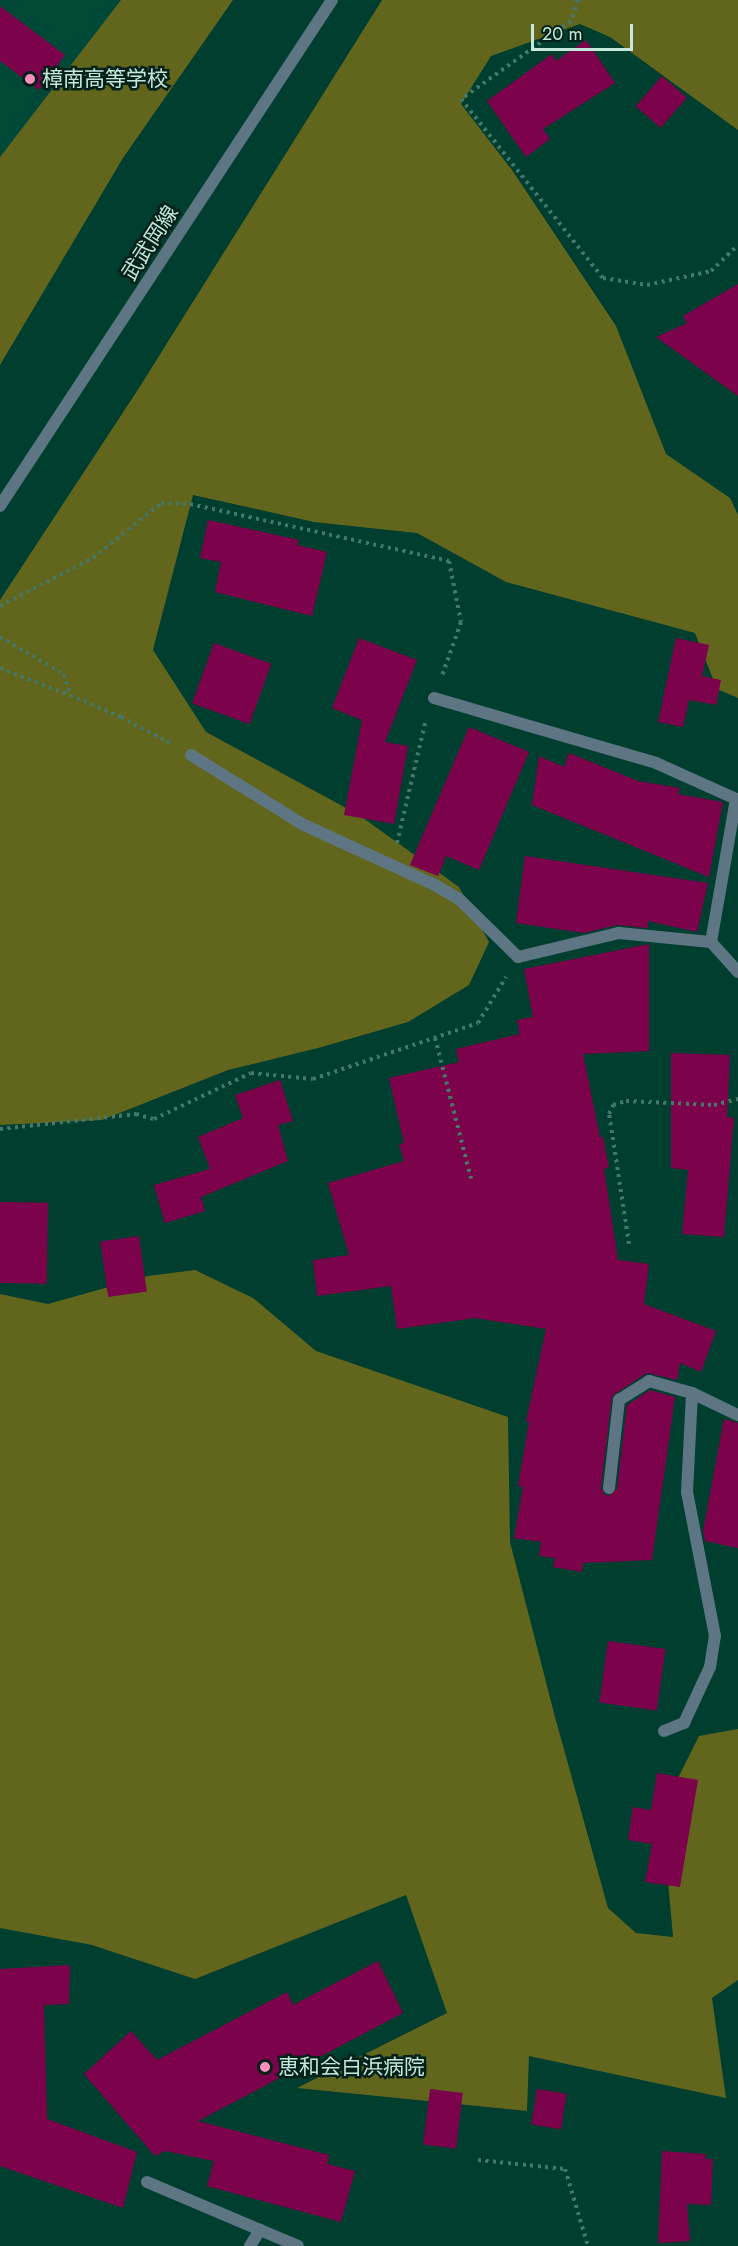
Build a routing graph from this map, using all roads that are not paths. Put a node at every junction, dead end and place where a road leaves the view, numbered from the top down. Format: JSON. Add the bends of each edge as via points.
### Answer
{"nodes":[{"id":1,"x":332,"y":0,"type":"edge"},
{"id":2,"x":0,"y":506,"type":"edge"},
{"id":3,"x":434,"y":698,"type":"road end"},
{"id":4,"x":191,"y":755,"type":"road end"},
{"id":5,"x":711,"y":942,"type":"junction"},
{"id":6,"x":738,"y":972,"type":"edge"},
{"id":7,"x":692,"y":1393,"type":"junction"},
{"id":8,"x":738,"y":1415,"type":"edge"},
{"id":9,"x":609,"y":1488,"type":"dead end"},
{"id":10,"x":664,"y":1731,"type":"dead end"},
{"id":11,"x":147,"y":2182,"type":"dead end"},
{"id":12,"x":260,"y":2230,"type":"junction"},
{"id":13,"x":250,"y":2246,"type":"edge"},
{"id":14,"x":298,"y":2246,"type":"edge"}],
"edges":[{"from":1,"to":2,"type":"street","name":"武武岡線"},
{"from":3,"to":5,"type":"street","via":[[656,764],[736,799]]},
{"from":4,"to":5,"type":"street","via":[[304,825],[459,899],[518,957],[619,933]]},
{"from":5,"to":6,"type":"street"},
{"from":7,"to":8,"type":"street"},
{"from":7,"to":9,"type":"street","via":[[649,1381],[619,1400]]},
{"from":7,"to":10,"type":"street","via":[[687,1492],[715,1636],[710,1667],[684,1723]]},
{"from":11,"to":12,"type":"street"},
{"from":12,"to":13,"type":"street"},
{"from":12,"to":14,"type":"street"}]}
